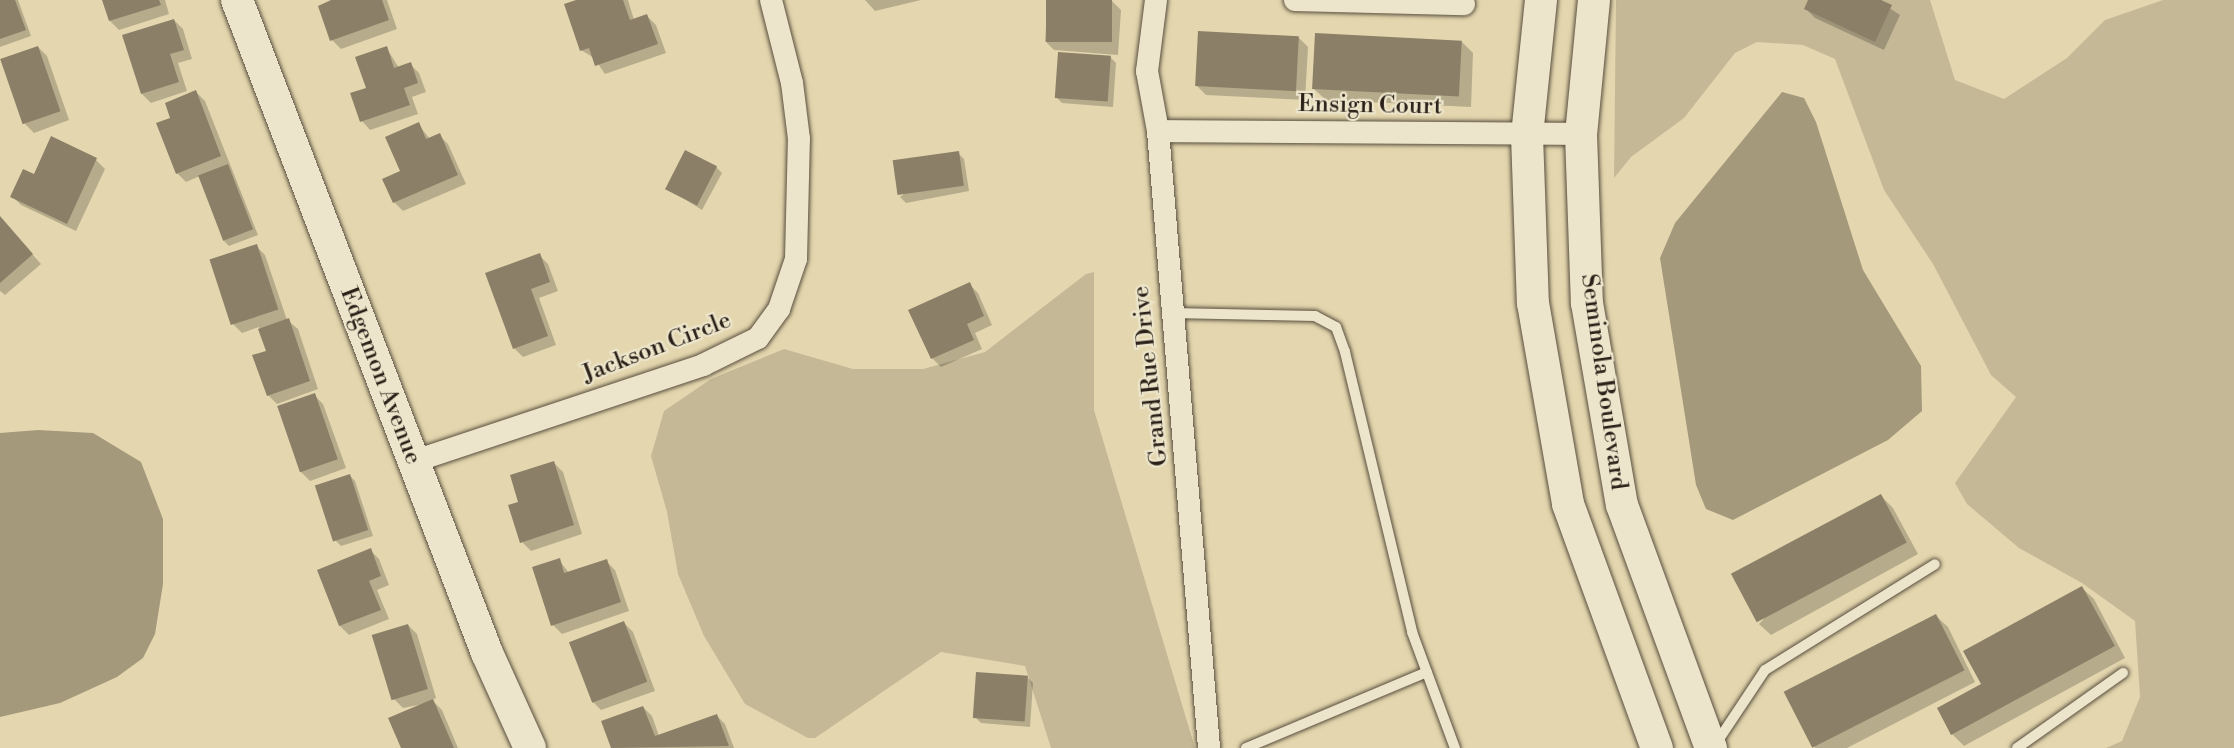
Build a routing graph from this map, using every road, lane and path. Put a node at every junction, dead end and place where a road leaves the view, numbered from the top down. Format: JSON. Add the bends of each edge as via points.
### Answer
{"nodes":[{"id":1,"x":237,"y":0,"type":"edge"},
{"id":2,"x":771,"y":0,"type":"edge"},
{"id":3,"x":1156,"y":0,"type":"edge"},
{"id":4,"x":1295,"y":0,"type":"edge"},
{"id":5,"x":1541,"y":0,"type":"edge"},
{"id":6,"x":1594,"y":0,"type":"edge"},
{"id":7,"x":1381,"y":1,"type":"edge"},
{"id":8,"x":1464,"y":4,"type":"dead end"},
{"id":9,"x":1158,"y":131,"type":"junction"},
{"id":10,"x":1527,"y":135,"type":"junction"},
{"id":11,"x":1581,"y":135,"type":"junction"},
{"id":12,"x":1172,"y":313,"type":"junction"},
{"id":13,"x":412,"y":462,"type":"junction"},
{"id":14,"x":1935,"y":564,"type":"dead end"},
{"id":15,"x":1427,"y":672,"type":"junction"},
{"id":16,"x":2123,"y":673,"type":"dead end"},
{"id":17,"x":530,"y":748,"type":"edge"},
{"id":18,"x":1209,"y":748,"type":"edge"},
{"id":19,"x":1246,"y":748,"type":"edge"},
{"id":20,"x":1455,"y":748,"type":"edge"},
{"id":21,"x":1657,"y":748,"type":"edge"},
{"id":22,"x":1712,"y":748,"type":"edge"},
{"id":23,"x":2017,"y":748,"type":"edge"}],
"edges":[{"from":1,"to":13,"type":"main road","name":"Edgemon Avenue"},
{"from":2,"to":13,"type":"street","name":"Jackson Circle","via":[[792,83],[799,140],[796,259],[779,309],[758,338],[703,365]]},
{"from":3,"to":9,"type":"street","name":"Grand Rue Drive","via":[[1148,71]]},
{"from":4,"to":7,"type":"street"},
{"from":5,"to":10,"type":"main road"},
{"from":6,"to":11,"type":"main road","name":"Seminola Boulevard"},
{"from":7,"to":8,"type":"street"},
{"from":9,"to":10,"type":"street","name":"Ensign Court"},
{"from":9,"to":12,"type":"street","name":"Grand Rue Drive"},
{"from":10,"to":11,"type":"street","name":"Ensign Court"},
{"from":10,"to":21,"type":"main road","via":[[1533,303],[1569,504]]},
{"from":11,"to":22,"type":"main road","name":"Seminola Boulevard","via":[[1587,303],[1622,505]]},
{"from":12,"to":15,"type":"lane","via":[[1315,316],[1336,327],[1412,632]]},
{"from":12,"to":18,"type":"street","name":"Grand Rue Drive"},
{"from":13,"to":17,"type":"main road","name":"Edgemon Avenue","via":[[487,653]]},
{"from":14,"to":22,"type":"lane","via":[[1765,670]]},
{"from":15,"to":19,"type":"lane"},
{"from":15,"to":20,"type":"lane"},
{"from":16,"to":23,"type":"lane"}]}
